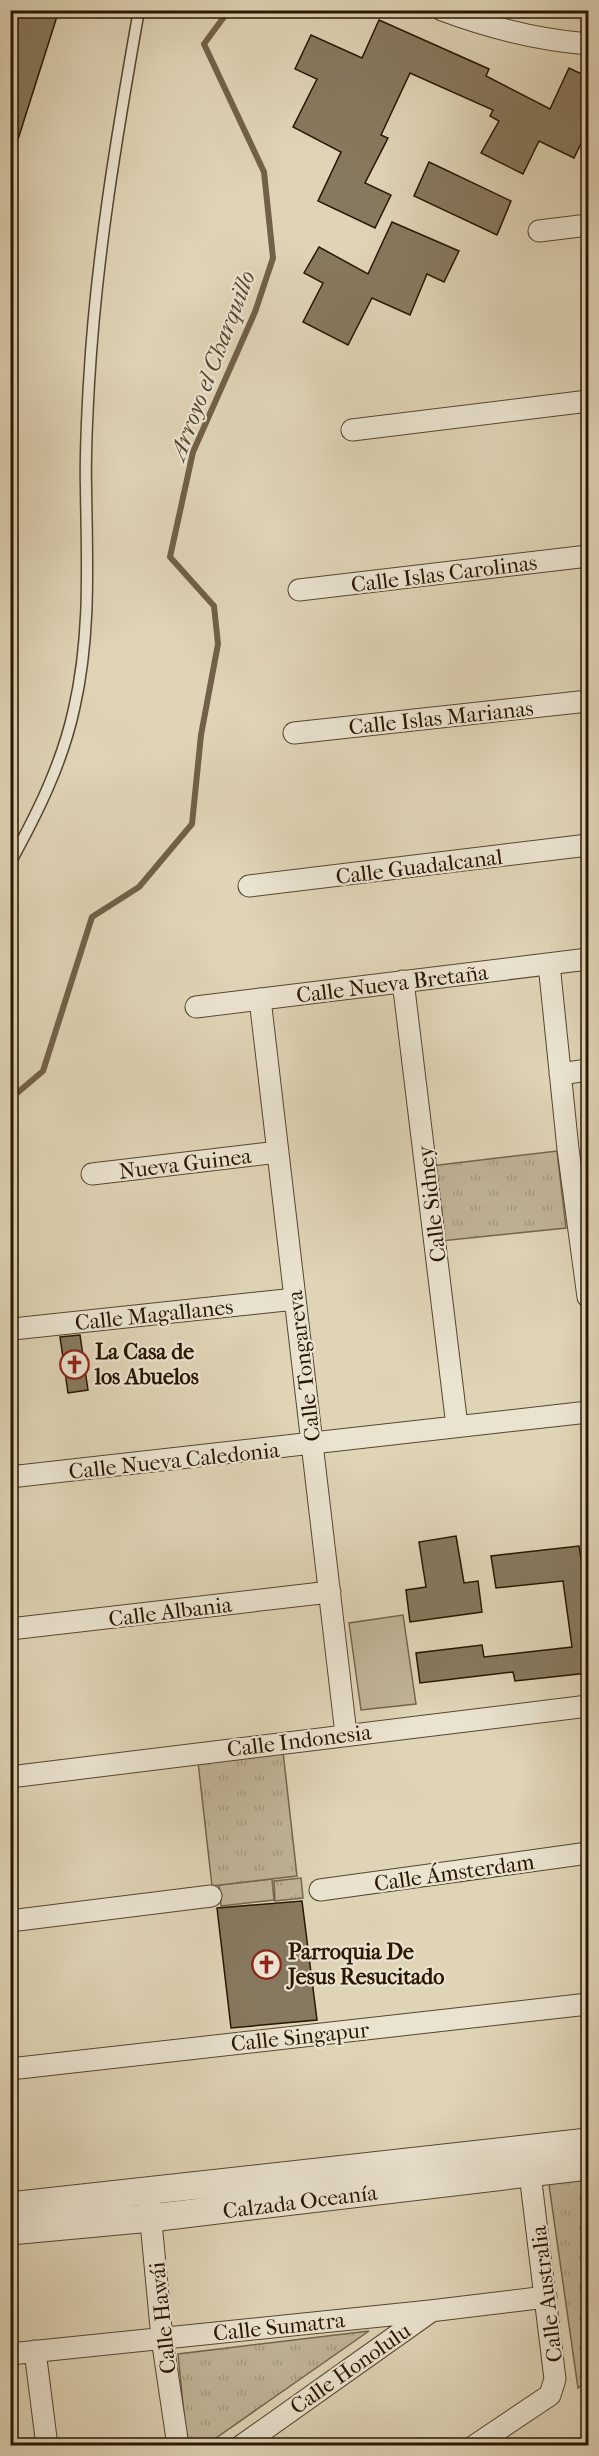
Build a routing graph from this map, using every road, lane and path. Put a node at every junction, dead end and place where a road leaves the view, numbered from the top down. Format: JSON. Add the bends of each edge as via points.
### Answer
{"nodes":[{"id":1,"x":139,"y":10,"type":"edge"},
{"id":2,"x":442,"y":10,"type":"edge"},
{"id":3,"x":588,"y":44,"type":"edge"},
{"id":4,"x":588,"y":225,"type":"edge"},
{"id":5,"x":539,"y":231,"type":"dead end"},
{"id":6,"x":588,"y":400,"type":"edge"},
{"id":7,"x":352,"y":430,"type":"dead end"},
{"id":8,"x":588,"y":556,"type":"edge"},
{"id":9,"x":300,"y":590,"type":"dead end"},
{"id":10,"x":588,"y":701,"type":"edge"},
{"id":11,"x":294,"y":733,"type":"dead end"},
{"id":12,"x":588,"y":845,"type":"edge"},
{"id":13,"x":10,"y":863,"type":"edge"},
{"id":14,"x":249,"y":886,"type":"dead end"},
{"id":15,"x":588,"y":958,"type":"edge"},
{"id":16,"x":549,"y":964,"type":"junction"},
{"id":17,"x":403,"y":981,"type":"junction"},
{"id":18,"x":260,"y":999,"type":"junction"},
{"id":19,"x":196,"y":1006,"type":"dead end"},
{"id":20,"x":588,"y":1070,"type":"edge"},
{"id":21,"x":560,"y":1074,"type":"junction"},
{"id":22,"x":278,"y":1152,"type":"junction"},
{"id":23,"x":92,"y":1174,"type":"dead end"},
{"id":24,"x":581,"y":1184,"type":"edge"},
{"id":25,"x":588,"y":1297,"type":"edge"},
{"id":26,"x":295,"y":1299,"type":"junction"},
{"id":27,"x":13,"y":1329,"type":"dead end"},
{"id":28,"x":588,"y":1412,"type":"edge"},
{"id":29,"x":457,"y":1426,"type":"junction"},
{"id":30,"x":312,"y":1445,"type":"junction"},
{"id":31,"x":10,"y":1477,"type":"edge"},
{"id":32,"x":330,"y":1592,"type":"junction"},
{"id":33,"x":10,"y":1629,"type":"edge"},
{"id":34,"x":588,"y":1706,"type":"edge"},
{"id":35,"x":346,"y":1734,"type":"junction"},
{"id":36,"x":10,"y":1777,"type":"edge"},
{"id":37,"x":588,"y":1853,"type":"edge"},
{"id":38,"x":320,"y":1890,"type":"dead end"},
{"id":39,"x":211,"y":1896,"type":"dead end"},
{"id":40,"x":10,"y":1921,"type":"edge"},
{"id":41,"x":588,"y":2004,"type":"edge"},
{"id":42,"x":10,"y":2069,"type":"edge"},
{"id":43,"x":588,"y":2142,"type":"edge"},
{"id":44,"x":588,"y":2166,"type":"edge"},
{"id":45,"x":531,"y":2174,"type":"junction"},
{"id":46,"x":148,"y":2190,"type":"junction"},
{"id":47,"x":10,"y":2206,"type":"edge"},
{"id":48,"x":151,"y":2218,"type":"junction"},
{"id":49,"x":10,"y":2232,"type":"edge"},
{"id":50,"x":546,"y":2297,"type":"junction"},
{"id":51,"x":430,"y":2312,"type":"junction"},
{"id":52,"x":162,"y":2338,"type":"junction"},
{"id":53,"x":35,"y":2351,"type":"junction"},
{"id":54,"x":10,"y":2354,"type":"edge"},
{"id":55,"x":47,"y":2445,"type":"edge"},
{"id":56,"x":178,"y":2445,"type":"edge"},
{"id":57,"x":241,"y":2445,"type":"edge"},
{"id":58,"x":474,"y":2445,"type":"edge"}],
"edges":[{"from":1,"to":13,"type":"lane","via":[[109,190],[94,316],[85,452],[87,617],[79,683],[57,767]]},
{"from":2,"to":3,"type":"street","via":[[507,32]]},
{"from":4,"to":5,"type":"street"},
{"from":6,"to":7,"type":"street"},
{"from":8,"to":9,"type":"street","name":"Calle Islas Carolinas"},
{"from":10,"to":11,"type":"street","name":"Calle Islas Marianas"},
{"from":12,"to":14,"type":"street","name":"Calle Guadalcanal"},
{"from":15,"to":16,"type":"street","name":"Calle Nueva Bretaña"},
{"from":16,"to":17,"type":"street","name":"Calle Nueva Bretaña"},
{"from":16,"to":21,"type":"street"},
{"from":17,"to":18,"type":"street","name":"Calle Nueva Bretaña"},
{"from":17,"to":29,"type":"street","name":"Calle Sidney"},
{"from":18,"to":19,"type":"street","name":"Calle Nueva Bretaña"},
{"from":18,"to":22,"type":"street","name":"Calle Tongareva"},
{"from":20,"to":21,"type":"street"},
{"from":21,"to":24,"type":"street"},
{"from":22,"to":23,"type":"street","name":"Nueva Guinea"},
{"from":22,"to":26,"type":"street","name":"Calle Tongareva"},
{"from":24,"to":25,"type":"street"},
{"from":26,"to":27,"type":"street","name":"Calle Magallanes"},
{"from":26,"to":30,"type":"street","name":"Calle Tongareva"},
{"from":28,"to":29,"type":"street","name":"Calle Nueva Caledonia"},
{"from":29,"to":30,"type":"street","name":"Calle Nueva Caledonia"},
{"from":30,"to":31,"type":"street","name":"Calle Nueva Caledonia"},
{"from":30,"to":32,"type":"street","name":"Calle Tongareva"},
{"from":32,"to":33,"type":"street","name":"Calle Albania"},
{"from":32,"to":35,"type":"street","name":"Calle Tongareva"},
{"from":34,"to":35,"type":"street","name":"Calle Indonesia"},
{"from":35,"to":36,"type":"street","name":"Calle Indonesia"},
{"from":37,"to":38,"type":"street","name":"Calle Ámsterdam"},
{"from":39,"to":40,"type":"street"},
{"from":41,"to":42,"type":"street","name":"Calle Singapur"},
{"from":43,"to":46,"type":"street","name":"Calzada Oceanía"},
{"from":44,"to":45,"type":"street","name":"Calzada Oceanía"},
{"from":45,"to":48,"type":"street","name":"Calzada Oceanía"},
{"from":45,"to":50,"type":"street","name":"Calle Australia"},
{"from":46,"to":47,"type":"street","name":"Calzada Oceanía"},
{"from":46,"to":48,"type":"street","name":"Calle Hawái"},
{"from":48,"to":49,"type":"street","name":"Calzada Oceanía"},
{"from":48,"to":52,"type":"street","name":"Calle Hawái"},
{"from":50,"to":51,"type":"street","name":"Calle Sumatra"},
{"from":50,"to":58,"type":"street","name":"Calle Australia","via":[[555,2379],[550,2395]]},
{"from":51,"to":52,"type":"street","name":"Calle Sumatra"},
{"from":51,"to":57,"type":"street","name":"Calle Honolulu"},
{"from":52,"to":53,"type":"street","name":"Calle Sumatra"},
{"from":52,"to":56,"type":"street","name":"Calle Hawái"},
{"from":53,"to":54,"type":"street","name":"Calle Sumatra"},
{"from":53,"to":55,"type":"street"}]}
